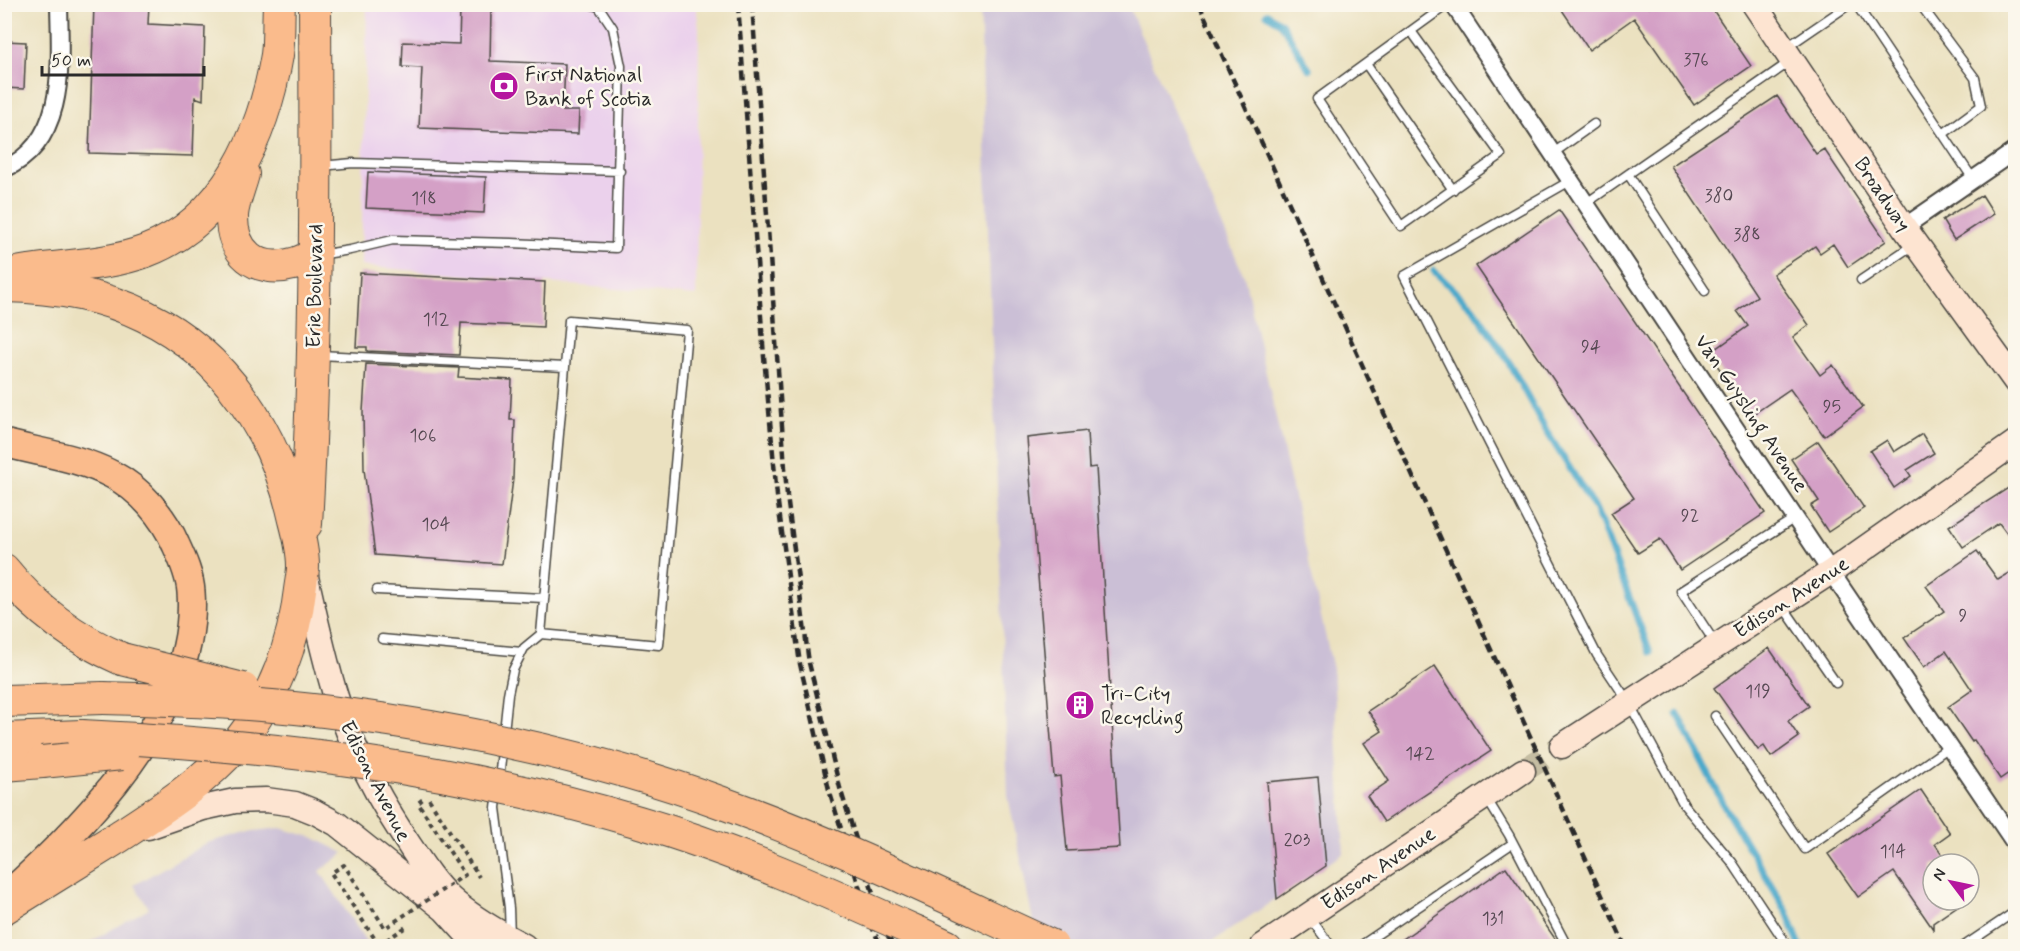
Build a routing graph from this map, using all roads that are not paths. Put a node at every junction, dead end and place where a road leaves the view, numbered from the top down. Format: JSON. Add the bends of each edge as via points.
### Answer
{"nodes":[{"id":1,"x":59,"y":4,"type":"edge"},
{"id":2,"x":279,"y":4,"type":"edge"},
{"id":3,"x":315,"y":4,"type":"edge"},
{"id":4,"x":590,"y":4,"type":"edge"},
{"id":5,"x":1448,"y":4,"type":"edge"},
{"id":6,"x":1453,"y":4,"type":"edge"},
{"id":7,"x":1754,"y":4,"type":"edge"},
{"id":8,"x":1850,"y":4,"type":"edge"},
{"id":9,"x":1856,"y":4,"type":"edge"},
{"id":10,"x":1920,"y":4,"type":"edge"},
{"id":11,"x":1411,"y":31,"type":"junction"},
{"id":12,"x":1788,"y":55,"type":"junction"},
{"id":13,"x":1366,"y":64,"type":"junction"},
{"id":14,"x":1594,"y":124,"type":"dead end"},
{"id":15,"x":1943,"y":134,"type":"junction"},
{"id":16,"x":254,"y":135,"type":"junction"},
{"id":17,"x":2016,"y":150,"type":"edge"},
{"id":18,"x":1552,"y":154,"type":"junction"},
{"id":19,"x":316,"y":167,"type":"junction"},
{"id":20,"x":4,"y":169,"type":"edge"},
{"id":21,"x":620,"y":171,"type":"junction"},
{"id":22,"x":1628,"y":174,"type":"junction"},
{"id":23,"x":1973,"y":179,"type":"junction"},
{"id":24,"x":1570,"y":181,"type":"junction"},
{"id":25,"x":1453,"y":190,"type":"junction"},
{"id":26,"x":1586,"y":204,"type":"junction"},
{"id":27,"x":1910,"y":235,"type":"junction"},
{"id":28,"x":315,"y":255,"type":"junction"},
{"id":29,"x":4,"y":275,"type":"edge"},
{"id":30,"x":1862,"y":280,"type":"dead end"},
{"id":31,"x":4,"y":286,"type":"edge"},
{"id":32,"x":1705,"y":291,"type":"dead end"},
{"id":33,"x":313,"y":355,"type":"junction"},
{"id":34,"x":565,"y":367,"type":"junction"},
{"id":35,"x":2016,"y":382,"type":"edge"},
{"id":36,"x":2016,"y":442,"type":"edge"},
{"id":37,"x":4,"y":443,"type":"edge"},
{"id":38,"x":1795,"y":518,"type":"junction"},
{"id":39,"x":303,"y":566,"type":"junction"},
{"id":40,"x":4,"y":570,"type":"edge"},
{"id":41,"x":1831,"y":572,"type":"junction"},
{"id":42,"x":377,"y":590,"type":"dead end"},
{"id":43,"x":544,"y":598,"type":"junction"},
{"id":44,"x":1782,"y":604,"type":"junction"},
{"id":45,"x":541,"y":634,"type":"junction"},
{"id":46,"x":382,"y":639,"type":"dead end"},
{"id":47,"x":1716,"y":646,"type":"junction"},
{"id":48,"x":522,"y":652,"type":"junction"},
{"id":49,"x":1836,"y":683,"type":"dead end"},
{"id":50,"x":4,"y":701,"type":"edge"},
{"id":51,"x":1629,"y":703,"type":"junction"},
{"id":52,"x":346,"y":714,"type":"junction"},
{"id":53,"x":1715,"y":717,"type":"dead end"},
{"id":54,"x":4,"y":739,"type":"edge"},
{"id":55,"x":1562,"y":746,"type":"tunnel mouth"},
{"id":56,"x":1949,"y":747,"type":"junction"},
{"id":57,"x":277,"y":750,"type":"junction"},
{"id":58,"x":4,"y":765,"type":"edge"},
{"id":59,"x":1523,"y":771,"type":"tunnel mouth"},
{"id":60,"x":1485,"y":796,"type":"junction"},
{"id":61,"x":1513,"y":843,"type":"junction"},
{"id":62,"x":2016,"y":845,"type":"edge"},
{"id":63,"x":94,"y":852,"type":"junction"},
{"id":64,"x":4,"y":898,"type":"edge"},
{"id":65,"x":4,"y":908,"type":"edge"},
{"id":66,"x":2016,"y":911,"type":"edge"},
{"id":67,"x":1308,"y":916,"type":"junction"},
{"id":68,"x":1783,"y":939,"type":"dead end"},
{"id":69,"x":509,"y":945,"type":"edge"},
{"id":70,"x":947,"y":946,"type":"edge"},
{"id":71,"x":1052,"y":946,"type":"edge"},
{"id":72,"x":1263,"y":946,"type":"edge"},
{"id":73,"x":1331,"y":946,"type":"edge"},
{"id":74,"x":1360,"y":946,"type":"edge"},
{"id":75,"x":1566,"y":946,"type":"edge"},
{"id":76,"x":1964,"y":946,"type":"edge"}],
"edges":[{"from":1,"to":20,"type":"street","via":[[57,95],[52,117],[44,136],[30,152]]},
{"from":2,"to":16,"type":"highway","via":[[277,53]]},
{"from":3,"to":19,"type":"highway","name":"Erie Boulevard"},
{"from":4,"to":21,"type":"lane","via":[[599,7],[613,28],[621,66]]},
{"from":5,"to":11,"type":"lane"},
{"from":6,"to":18,"type":"street","name":"Van Guysling Avenue"},
{"from":7,"to":12,"type":"street","name":"Broadway"},
{"from":8,"to":12,"type":"lane"},
{"from":9,"to":15,"type":"lane"},
{"from":10,"to":15,"type":"lane","via":[[1975,78],[1981,106]]},
{"from":11,"to":13,"type":"lane"},
{"from":11,"to":25,"type":"lane","via":[[1501,156]]},
{"from":12,"to":22,"type":"lane"},
{"from":12,"to":27,"type":"street","name":"Broadway"},
{"from":13,"to":25,"type":"lane"},
{"from":13,"to":25,"type":"lane","via":[[1317,99],[1401,226]]},
{"from":14,"to":18,"type":"lane"},
{"from":15,"to":23,"type":"lane"},
{"from":16,"to":28,"type":"highway","via":[[232,213],[240,250],[257,263],[279,266]]},
{"from":16,"to":29,"type":"highway","via":[[237,172],[213,206],[181,232],[147,251],[107,261]]},
{"from":17,"to":23,"type":"street"},
{"from":18,"to":24,"type":"street","name":"Van Guysling Avenue"},
{"from":19,"to":21,"type":"lane","via":[[353,163]]},
{"from":19,"to":28,"type":"highway","name":"Erie Boulevard"},
{"from":21,"to":28,"type":"lane","via":[[616,248],[393,240]]},
{"from":22,"to":26,"type":"lane"},
{"from":22,"to":32,"type":"lane"},
{"from":23,"to":27,"type":"street"},
{"from":24,"to":26,"type":"street","name":"Van Guysling Avenue"},
{"from":24,"to":51,"type":"lane","via":[[1404,276],[1597,655]]},
{"from":26,"to":38,"type":"street","name":"Van Guysling Avenue"},
{"from":27,"to":30,"type":"lane"},
{"from":27,"to":35,"type":"street","name":"Broadway"},
{"from":28,"to":33,"type":"highway","name":"Erie Boulevard"},
{"from":31,"to":39,"type":"highway","via":[[75,292],[111,302],[147,316],[208,359],[257,418],[274,453],[289,491]]},
{"from":33,"to":34,"type":"lane"},
{"from":33,"to":39,"type":"highway","name":"Erie Boulevard"},
{"from":34,"to":43,"type":"lane"},
{"from":34,"to":45,"type":"lane","via":[[569,320],[687,330],[659,645]]},
{"from":36,"to":41,"type":"street","name":"Edison Avenue"},
{"from":37,"to":64,"type":"main road","via":[[93,465],[139,494],[158,514],[184,562],[191,591],[191,622],[187,651],[176,682],[125,770],[78,827]]},
{"from":38,"to":41,"type":"street","name":"Van Guysling Avenue"},
{"from":38,"to":47,"type":"lane","via":[[1681,591]]},
{"from":39,"to":63,"type":"highway","via":[[299,604],[277,678],[241,740],[188,790]]},
{"from":39,"to":69,"type":"street","name":"Edison Avenue","via":[[336,699],[386,807],[417,858],[451,899]]},
{"from":40,"to":52,"type":"highway","bridge":true,"via":[[32,601],[75,636],[122,659]]},
{"from":41,"to":44,"type":"street","name":"Edison Avenue"},
{"from":41,"to":56,"type":"street","name":"Van Guysling Avenue"},
{"from":42,"to":43,"type":"lane"},
{"from":43,"to":45,"type":"lane"},
{"from":44,"to":47,"type":"street","name":"Edison Avenue"},
{"from":44,"to":49,"type":"lane"},
{"from":45,"to":48,"type":"lane"},
{"from":46,"to":48,"type":"lane"},
{"from":47,"to":51,"type":"street","name":"Edison Avenue"},
{"from":48,"to":69,"type":"lane","via":[[508,694],[496,808],[509,909]]},
{"from":50,"to":52,"type":"highway","bridge":true,"via":[[103,698],[229,703]]},
{"from":51,"to":55,"type":"street","name":"Edison Avenue"},
{"from":51,"to":68,"type":"lane","via":[[1683,805],[1732,862]]},
{"from":52,"to":71,"type":"highway","bridge":true,"via":[[500,741],[653,780],[727,804],[800,832]]},
{"from":53,"to":56,"type":"lane","via":[[1805,849]]},
{"from":54,"to":57,"type":"highway","bridge":true,"via":[[82,736]]},
{"from":56,"to":62,"type":"street","name":"Van Guysling Avenue"},
{"from":57,"to":58,"type":"highway","bridge":true,"via":[[115,754]]},
{"from":57,"to":70,"type":"highway","bridge":true,"via":[[491,784],[640,822],[783,873]]},
{"from":59,"to":60,"type":"street","name":"Edison Avenue"},
{"from":60,"to":61,"type":"lane"},
{"from":60,"to":67,"type":"street","name":"Edison Avenue"},
{"from":61,"to":74,"type":"lane"},
{"from":61,"to":75,"type":"lane"},
{"from":63,"to":65,"type":"highway"},
{"from":63,"to":69,"type":"street","name":"Edison Avenue","via":[[141,829],[203,808],[235,801],[295,804],[337,824],[444,909],[465,932]]},
{"from":66,"to":76,"type":"lane"},
{"from":67,"to":72,"type":"street","name":"Edison Avenue"},
{"from":67,"to":73,"type":"lane"}]}
